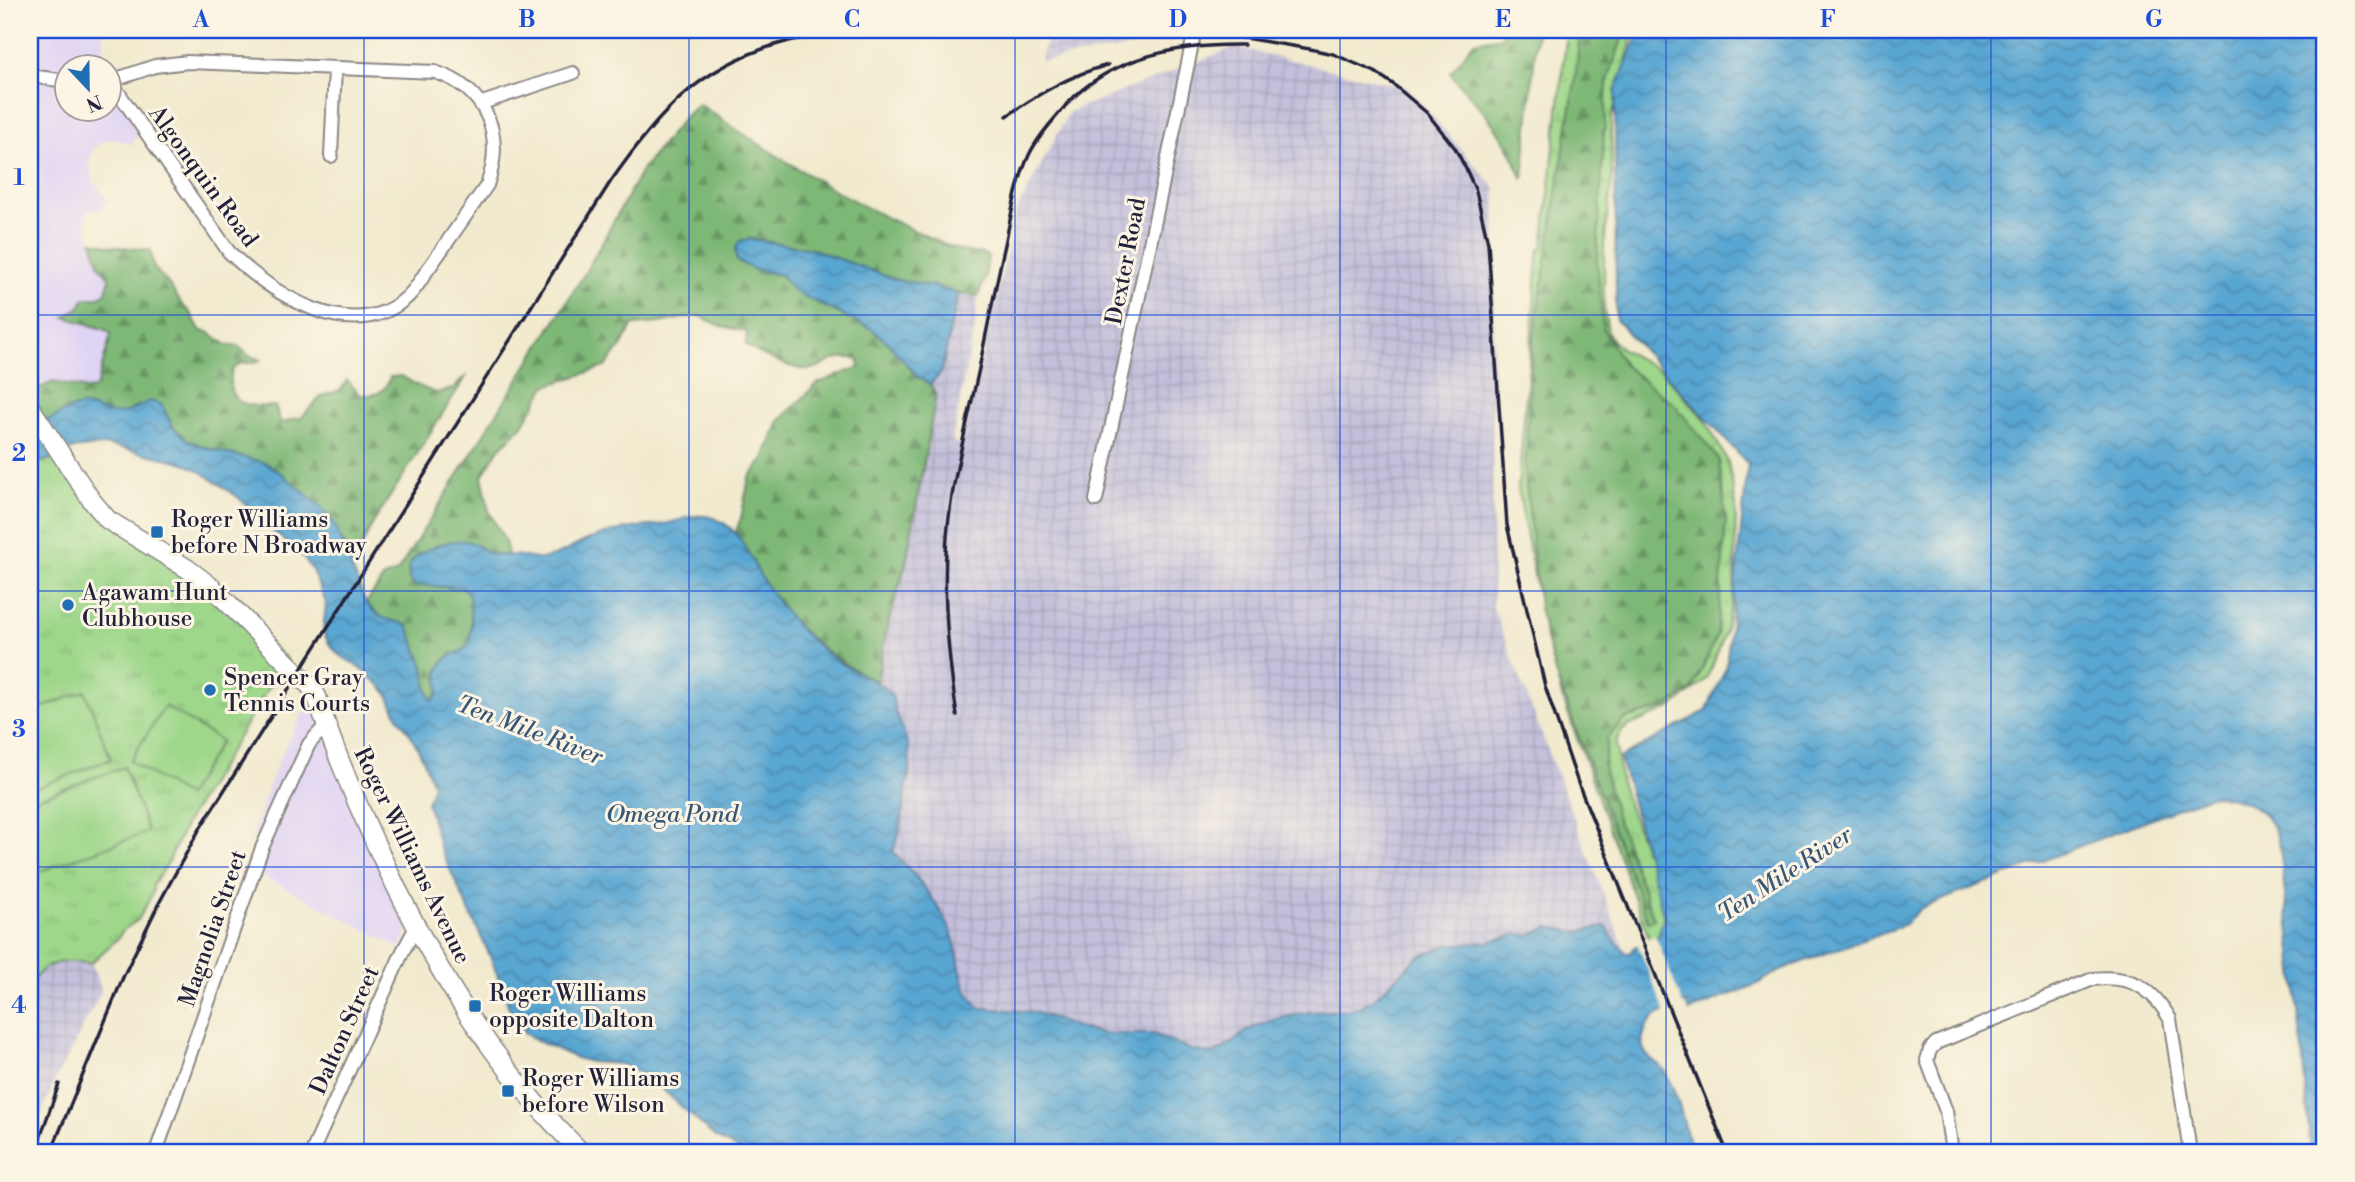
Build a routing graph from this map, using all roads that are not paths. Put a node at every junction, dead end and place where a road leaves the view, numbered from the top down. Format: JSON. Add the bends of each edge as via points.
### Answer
{"nodes":[{"id":1,"x":1195,"y":30,"type":"edge"},
{"id":2,"x":335,"y":68,"type":"junction"},
{"id":3,"x":573,"y":73,"type":"dead end"},
{"id":4,"x":30,"y":76,"type":"edge"},
{"id":5,"x":122,"y":78,"type":"edge"},
{"id":6,"x":52,"y":79,"type":"edge"},
{"id":7,"x":122,"y":99,"type":"edge"},
{"id":8,"x":482,"y":103,"type":"junction"},
{"id":9,"x":331,"y":156,"type":"dead end"},
{"id":10,"x":35,"y":415,"type":"edge"},
{"id":11,"x":1096,"y":500,"type":"dead end"},
{"id":12,"x":326,"y":725,"type":"junction"},
{"id":13,"x":416,"y":927,"type":"junction"},
{"id":14,"x":156,"y":1152,"type":"edge"},
{"id":15,"x":312,"y":1152,"type":"edge"},
{"id":16,"x":581,"y":1152,"type":"edge"},
{"id":17,"x":1952,"y":1152,"type":"edge"},
{"id":18,"x":2190,"y":1152,"type":"edge"}],
"edges":[{"from":1,"to":11,"type":"street","name":"Dexter Road"},
{"from":2,"to":5,"type":"street","name":"Algonquin Road","via":[[188,62],[155,66]]},
{"from":2,"to":8,"type":"street","name":"Algonquin Road","via":[[435,72],[449,76]]},
{"from":2,"to":9,"type":"street"},
{"from":3,"to":8,"type":"street"},
{"from":4,"to":6,"type":"street"},
{"from":7,"to":8,"type":"street","name":"Algonquin Road","via":[[229,252],[281,294],[329,314],[352,318],[376,315],[407,298],[487,186],[493,149]]},
{"from":10,"to":12,"type":"main road","name":"Roger Williams Avenue","via":[[108,520],[213,588],[311,687]]},
{"from":12,"to":13,"type":"main road","name":"Roger Williams Avenue","via":[[352,794]]},
{"from":12,"to":14,"type":"street","name":"Magnolia Street","via":[[309,744],[262,848]]},
{"from":13,"to":15,"type":"street","name":"Dalton Street"},
{"from":13,"to":16,"type":"main road","name":"Roger Williams Avenue","via":[[504,1066]]},
{"from":17,"to":18,"type":"street","via":[[1946,1111],[1927,1060],[1936,1043],[2093,979],[2110,977],[2145,989],[2159,1000],[2170,1019]]}]}
